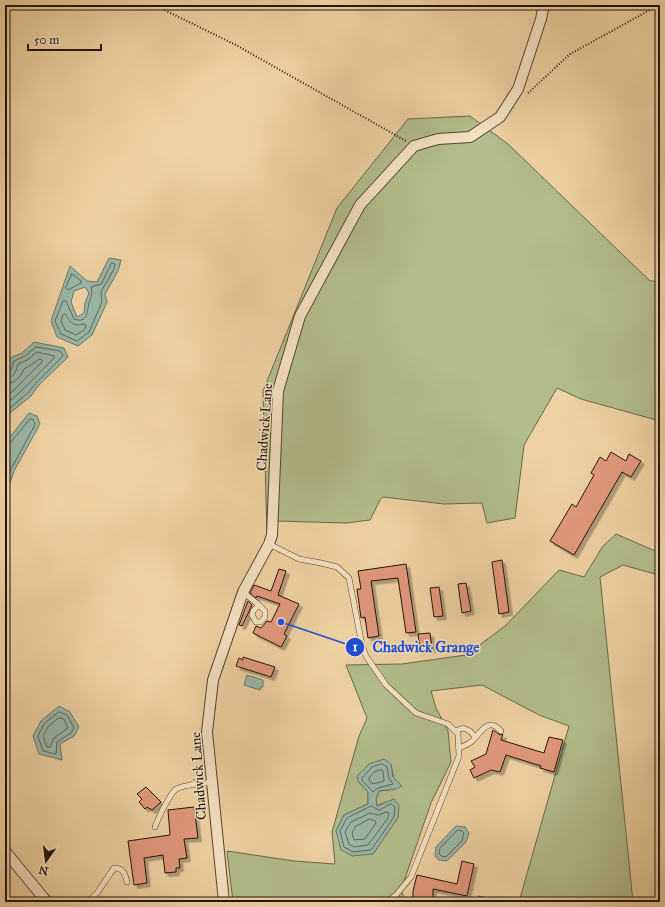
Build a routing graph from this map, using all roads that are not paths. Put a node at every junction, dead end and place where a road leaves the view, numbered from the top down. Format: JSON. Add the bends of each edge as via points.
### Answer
{"nodes":[{"id":1,"x":544,"y":5,"type":"edge"},
{"id":2,"x":269,"y":544,"type":"junction"},
{"id":3,"x":243,"y":592,"type":"junction"},
{"id":4,"x":260,"y":605,"type":"dead end"},
{"id":5,"x":455,"y":731,"type":"junction"},
{"id":6,"x":501,"y":731,"type":"dead end"},
{"id":7,"x":475,"y":737,"type":"junction"},
{"id":8,"x":459,"y":748,"type":"junction"},
{"id":9,"x":212,"y":782,"type":"junction"},
{"id":10,"x":155,"y":827,"type":"dead end"},
{"id":11,"x":5,"y":851,"type":"edge"},
{"id":12,"x":127,"y":882,"type":"dead end"},
{"id":13,"x":47,"y":902,"type":"edge"},
{"id":14,"x":88,"y":902,"type":"edge"},
{"id":15,"x":224,"y":902,"type":"edge"},
{"id":16,"x":386,"y":902,"type":"edge"}],
"edges":[{"from":1,"to":2,"type":"street","name":"Chadwick Lane","via":[[542,19],[518,89],[500,117],[470,137],[438,139],[414,146],[360,205],[300,316],[278,390],[272,535]]},
{"from":2,"to":3,"type":"street","name":"Chadwick Lane"},
{"from":2,"to":5,"type":"lane","via":[[299,559],[337,567],[349,578],[362,645],[366,656],[386,685],[416,713],[448,724]]},
{"from":3,"to":4,"type":"lane"},
{"from":3,"to":9,"type":"street","name":"Chadwick Lane","via":[[213,680],[207,732]]},
{"from":5,"to":7,"type":"lane","via":[[463,728]]},
{"from":5,"to":8,"type":"lane","via":[[458,734]]},
{"from":6,"to":7,"type":"lane","via":[[492,725],[484,727]]},
{"from":7,"to":8,"type":"lane","via":[[472,742]]},
{"from":8,"to":16,"type":"lane","via":[[459,756],[412,878]]},
{"from":9,"to":10,"type":"lane","via":[[175,790]]},
{"from":9,"to":15,"type":"street","name":"Chadwick Lane"},
{"from":11,"to":13,"type":"street"},
{"from":12,"to":14,"type":"lane","via":[[124,871],[114,868]]}]}
